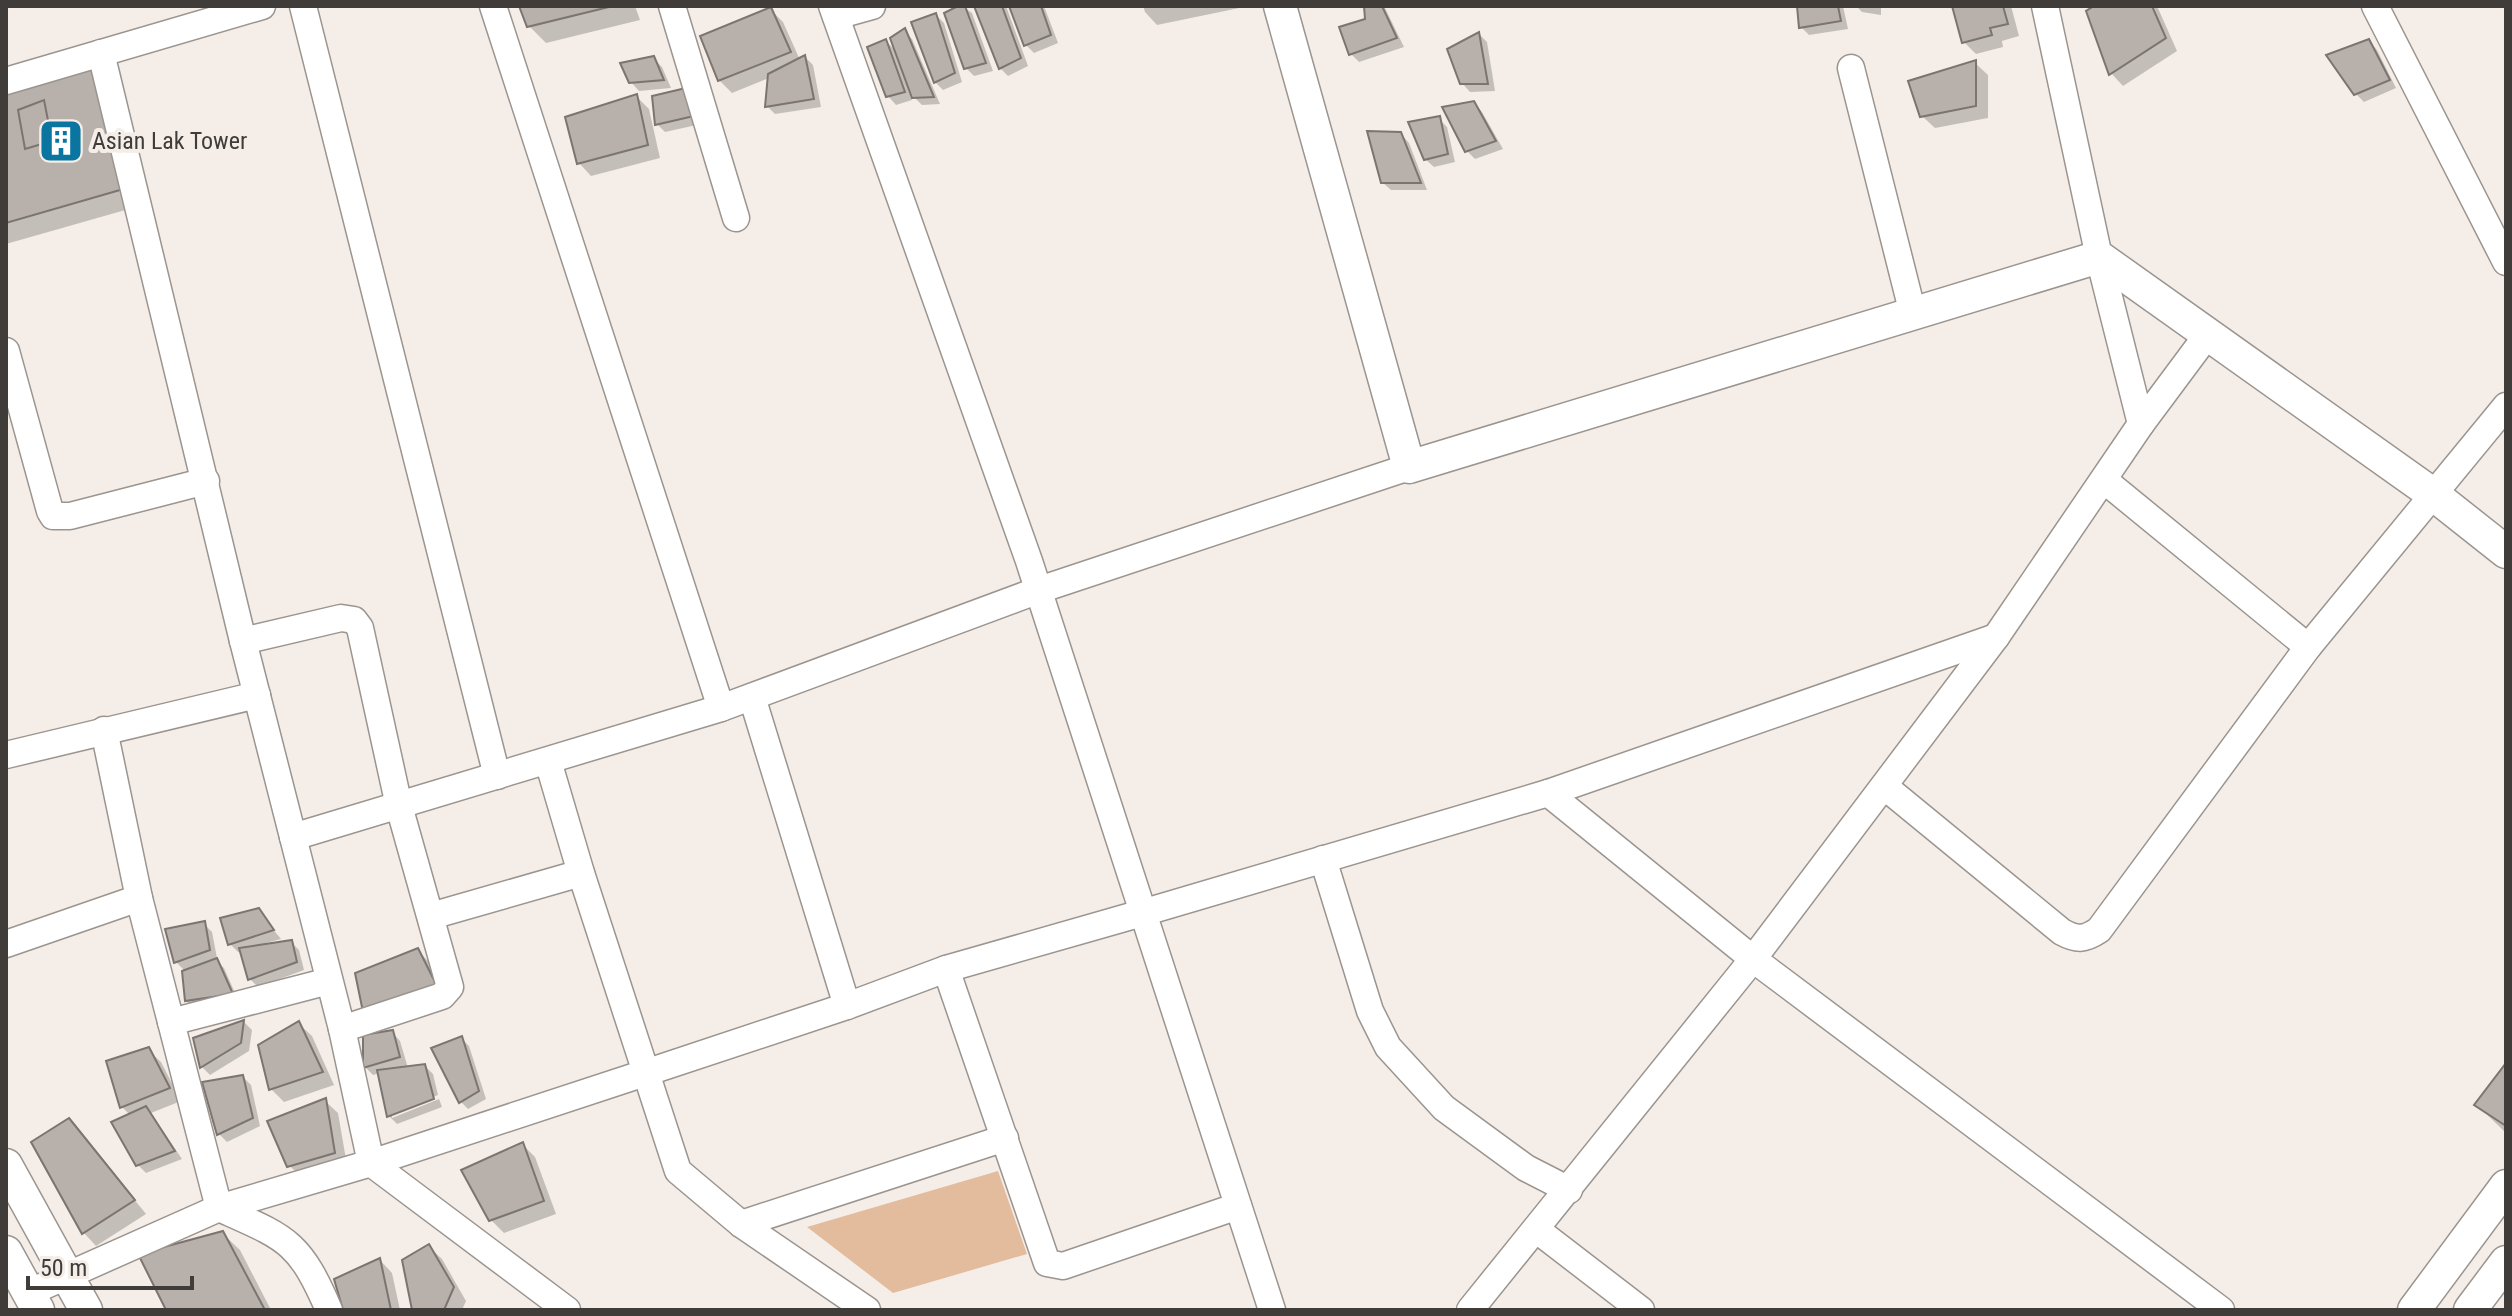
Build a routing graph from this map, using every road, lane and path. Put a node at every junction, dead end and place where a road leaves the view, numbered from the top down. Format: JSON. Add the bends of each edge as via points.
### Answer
{"nodes":[{"id":1,"x":262,"y":6,"type":"edge"},
{"id":2,"x":303,"y":6,"type":"edge"},
{"id":3,"x":493,"y":6,"type":"edge"},
{"id":4,"x":672,"y":6,"type":"edge"},
{"id":5,"x":872,"y":6,"type":"edge"},
{"id":6,"x":1280,"y":6,"type":"edge"},
{"id":7,"x":2045,"y":6,"type":"edge"},
{"id":8,"x":2375,"y":6,"type":"edge"},
{"id":9,"x":834,"y":11,"type":"edge"},
{"id":10,"x":101,"y":53,"type":"junction"},
{"id":11,"x":1851,"y":68,"type":"dead end"},
{"id":12,"x":6,"y":81,"type":"edge"},
{"id":13,"x":736,"y":218,"type":"dead end"},
{"id":14,"x":2099,"y":257,"type":"junction"},
{"id":15,"x":2506,"y":262,"type":"edge"},
{"id":16,"x":1913,"y":314,"type":"junction"},
{"id":17,"x":2208,"y":334,"type":"junction"},
{"id":18,"x":6,"y":351,"type":"edge"},
{"id":19,"x":2506,"y":406,"type":"edge"},
{"id":20,"x":2141,"y":424,"type":"junction"},
{"id":21,"x":1409,"y":467,"type":"junction"},
{"id":22,"x":2104,"y":480,"type":"junction"},
{"id":23,"x":206,"y":481,"type":"junction"},
{"id":24,"x":2434,"y":495,"type":"junction"},
{"id":25,"x":2506,"y":552,"type":"edge"},
{"id":26,"x":1039,"y":590,"type":"junction"},
{"id":27,"x":1996,"y":637,"type":"junction"},
{"id":28,"x":243,"y":641,"type":"junction"},
{"id":29,"x":2308,"y":647,"type":"junction"},
{"id":30,"x":257,"y":695,"type":"junction"},
{"id":31,"x":752,"y":697,"type":"junction"},
{"id":32,"x":721,"y":708,"type":"junction"},
{"id":33,"x":104,"y":730,"type":"junction"},
{"id":34,"x":6,"y":755,"type":"edge"},
{"id":35,"x":548,"y":761,"type":"junction"},
{"id":36,"x":497,"y":776,"type":"junction"},
{"id":37,"x":1884,"y":786,"type":"junction"},
{"id":38,"x":1548,"y":793,"type":"junction"},
{"id":39,"x":399,"y":806,"type":"junction"},
{"id":40,"x":293,"y":837,"type":"junction"},
{"id":41,"x":1323,"y":859,"type":"junction"},
{"id":42,"x":581,"y":873,"type":"junction"},
{"id":43,"x":139,"y":898,"type":"junction"},
{"id":44,"x":1142,"y":913,"type":"junction"},
{"id":45,"x":431,"y":916,"type":"junction"},
{"id":46,"x":6,"y":944,"type":"edge"},
{"id":47,"x":1753,"y":959,"type":"junction"},
{"id":48,"x":946,"y":969,"type":"junction"},
{"id":49,"x":329,"y":981,"type":"junction"},
{"id":50,"x":847,"y":1006,"type":"junction"},
{"id":51,"x":171,"y":1022,"type":"junction"},
{"id":52,"x":342,"y":1029,"type":"junction"},
{"id":53,"x":648,"y":1072,"type":"junction"},
{"id":54,"x":1005,"y":1138,"type":"junction"},
{"id":55,"x":371,"y":1163,"type":"junction"},
{"id":56,"x":6,"y":1165,"type":"edge"},
{"id":57,"x":2506,"y":1186,"type":"edge"},
{"id":58,"x":1569,"y":1190,"type":"junction"},
{"id":59,"x":1238,"y":1206,"type":"junction"},
{"id":60,"x":219,"y":1208,"type":"junction"},
{"id":61,"x":741,"y":1224,"type":"junction"},
{"id":62,"x":1537,"y":1230,"type":"junction"},
{"id":63,"x":6,"y":1252,"type":"edge"},
{"id":64,"x":2506,"y":1262,"type":"edge"},
{"id":65,"x":67,"y":1275,"type":"junction"},
{"id":66,"x":33,"y":1301,"type":"edge"},
{"id":67,"x":86,"y":1310,"type":"edge"},
{"id":68,"x":329,"y":1310,"type":"edge"},
{"id":69,"x":567,"y":1310,"type":"edge"},
{"id":70,"x":867,"y":1310,"type":"edge"},
{"id":71,"x":1272,"y":1310,"type":"edge"},
{"id":72,"x":1470,"y":1310,"type":"edge"},
{"id":73,"x":1641,"y":1310,"type":"edge"},
{"id":74,"x":2221,"y":1310,"type":"edge"},
{"id":75,"x":2414,"y":1310,"type":"edge"},
{"id":76,"x":2470,"y":1310,"type":"edge"}],
"edges":[{"from":1,"to":10,"type":"street"},
{"from":2,"to":36,"type":"street"},
{"from":3,"to":32,"type":"street"},
{"from":4,"to":13,"type":"street"},
{"from":5,"to":9,"type":"street"},
{"from":6,"to":21,"type":"street"},
{"from":7,"to":14,"type":"street"},
{"from":8,"to":15,"type":"street"},
{"from":9,"to":26,"type":"street"},
{"from":10,"to":12,"type":"street"},
{"from":10,"to":23,"type":"street"},
{"from":11,"to":16,"type":"street"},
{"from":14,"to":16,"type":"street"},
{"from":14,"to":17,"type":"street"},
{"from":14,"to":20,"type":"street"},
{"from":16,"to":21,"type":"street"},
{"from":17,"to":20,"type":"street"},
{"from":17,"to":24,"type":"street"},
{"from":18,"to":23,"type":"street","via":[[53,516]]},
{"from":19,"to":24,"type":"street"},
{"from":20,"to":22,"type":"street"},
{"from":21,"to":26,"type":"street"},
{"from":22,"to":27,"type":"street"},
{"from":22,"to":29,"type":"street"},
{"from":23,"to":28,"type":"street"},
{"from":24,"to":25,"type":"street"},
{"from":24,"to":29,"type":"street"},
{"from":26,"to":31,"type":"street"},
{"from":26,"to":44,"type":"street"},
{"from":27,"to":37,"type":"street"},
{"from":27,"to":38,"type":"street"},
{"from":28,"to":30,"type":"street"},
{"from":28,"to":39,"type":"street","via":[[341,618],[354,620]]},
{"from":29,"to":37,"type":"street","via":[[2089,937],[2076,940],[2062,932]]},
{"from":30,"to":33,"type":"street"},
{"from":30,"to":40,"type":"street"},
{"from":31,"to":32,"type":"street"},
{"from":31,"to":50,"type":"street"},
{"from":32,"to":35,"type":"street"},
{"from":33,"to":34,"type":"street"},
{"from":33,"to":43,"type":"street"},
{"from":35,"to":36,"type":"street"},
{"from":35,"to":42,"type":"street"},
{"from":36,"to":39,"type":"street"},
{"from":37,"to":47,"type":"street"},
{"from":38,"to":41,"type":"street"},
{"from":38,"to":47,"type":"street"},
{"from":39,"to":40,"type":"street"},
{"from":39,"to":45,"type":"street"},
{"from":40,"to":49,"type":"street"},
{"from":41,"to":44,"type":"street"},
{"from":41,"to":58,"type":"street","via":[[1370,1011],[1388,1047],[1444,1108],[1526,1168]]},
{"from":42,"to":45,"type":"street"},
{"from":42,"to":53,"type":"street"},
{"from":43,"to":46,"type":"street"},
{"from":43,"to":51,"type":"street"},
{"from":44,"to":48,"type":"street"},
{"from":44,"to":59,"type":"street"},
{"from":45,"to":52,"type":"street","via":[[448,993]]},
{"from":47,"to":58,"type":"street"},
{"from":47,"to":74,"type":"street"},
{"from":48,"to":50,"type":"street"},
{"from":48,"to":54,"type":"street"},
{"from":49,"to":51,"type":"street"},
{"from":49,"to":52,"type":"street"},
{"from":50,"to":53,"type":"street"},
{"from":51,"to":60,"type":"street"},
{"from":52,"to":55,"type":"street"},
{"from":53,"to":55,"type":"street"},
{"from":53,"to":61,"type":"street","via":[[678,1171]]},
{"from":54,"to":59,"type":"street","via":[[1044,1258],[1054,1267]]},
{"from":54,"to":61,"type":"street"},
{"from":55,"to":60,"type":"street"},
{"from":55,"to":69,"type":"street"},
{"from":56,"to":65,"type":"street"},
{"from":57,"to":75,"type":"street"},
{"from":58,"to":62,"type":"street"},
{"from":59,"to":71,"type":"street"},
{"from":60,"to":65,"type":"street"},
{"from":60,"to":68,"type":"street","via":[[280,1236],[302,1256]]},
{"from":61,"to":70,"type":"street"},
{"from":62,"to":72,"type":"street"},
{"from":62,"to":73,"type":"street"},
{"from":63,"to":66,"type":"street"},
{"from":64,"to":76,"type":"street"},
{"from":65,"to":66,"type":"street"},
{"from":65,"to":67,"type":"street"}]}
